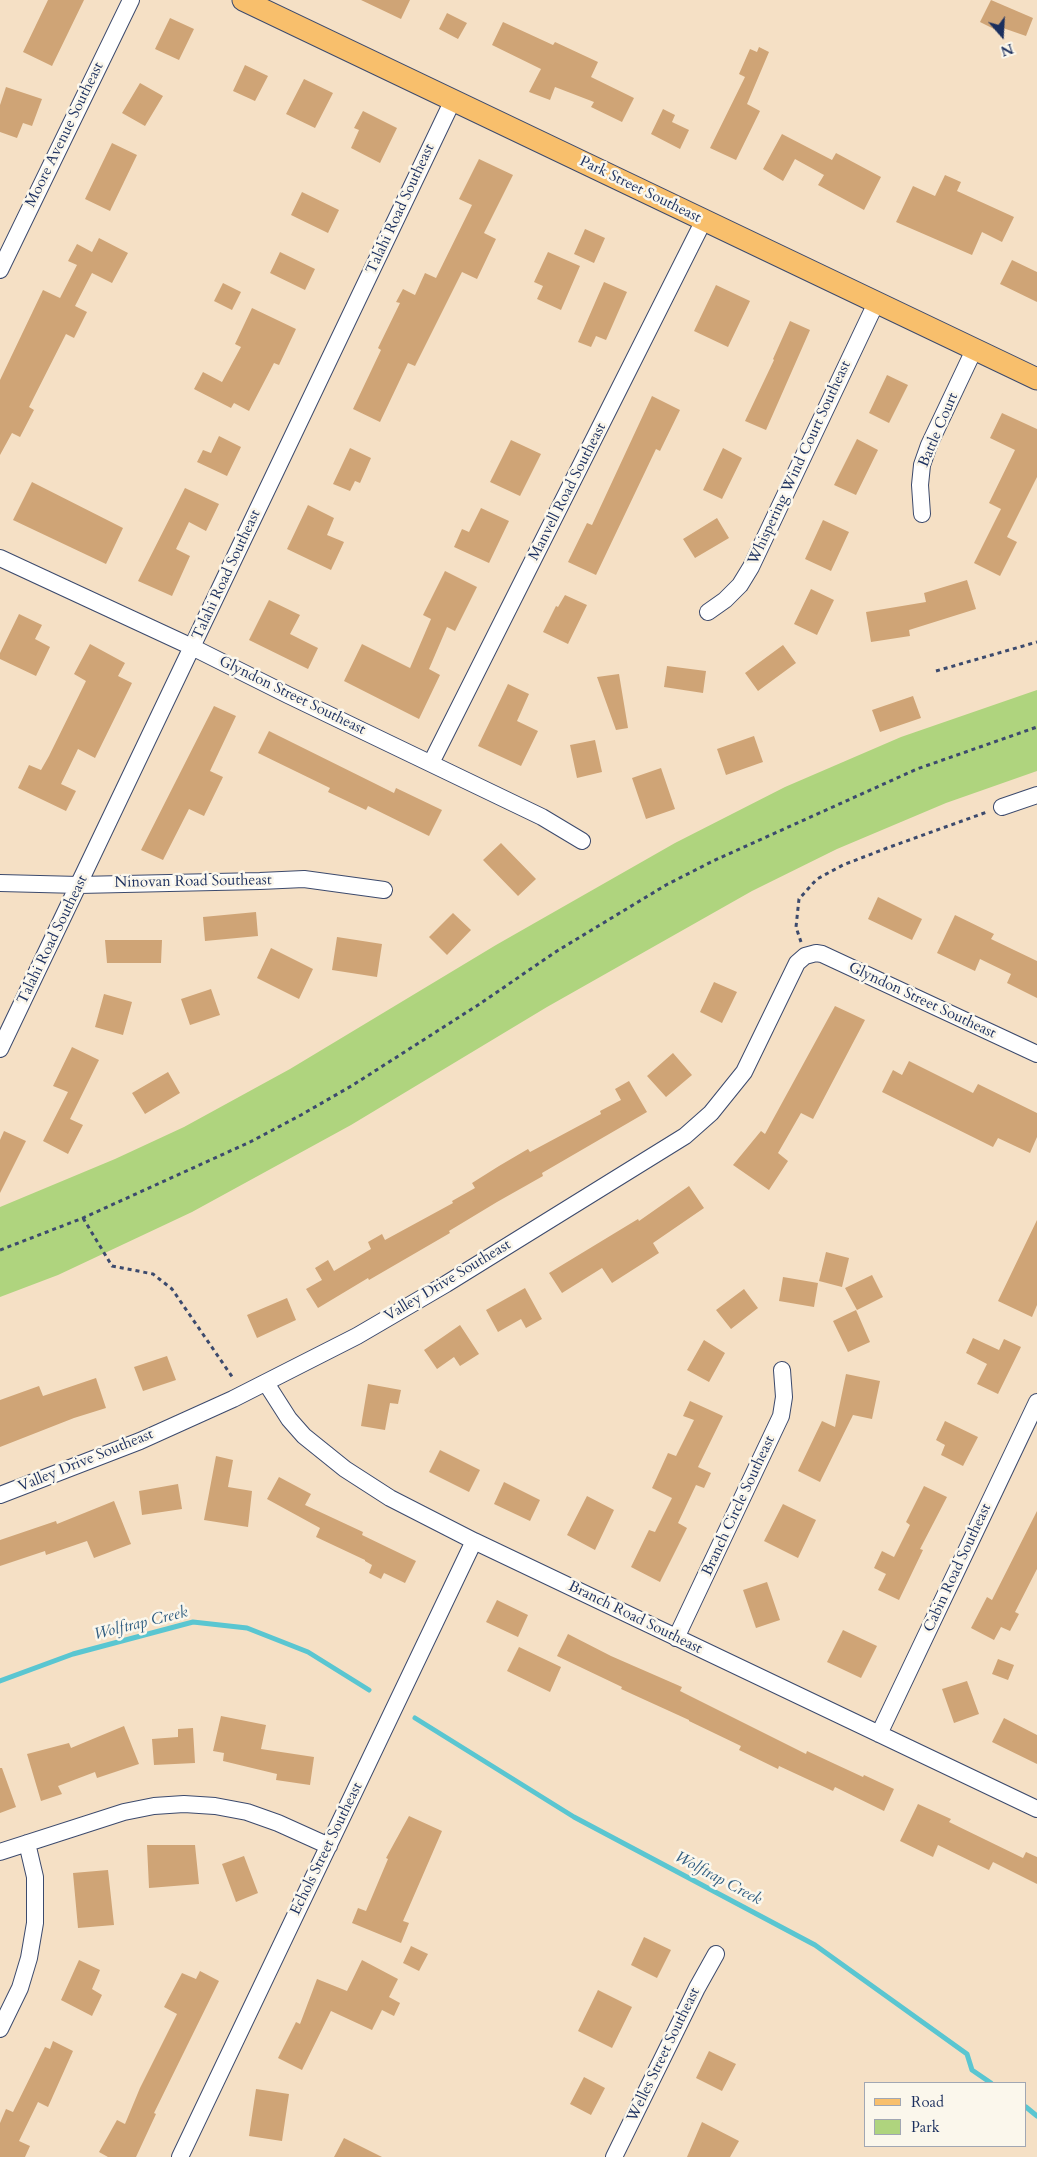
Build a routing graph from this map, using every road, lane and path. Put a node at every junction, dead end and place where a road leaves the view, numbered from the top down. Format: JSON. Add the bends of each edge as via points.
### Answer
{"nodes":[{"id":1,"x":131,"y":0,"type":"edge"},
{"id":2,"x":243,"y":0,"type":"edge"},
{"id":3,"x":453,"y":100,"type":"junction"},
{"id":4,"x":704,"y":220,"type":"junction"},
{"id":5,"x":0,"y":270,"type":"edge"},
{"id":6,"x":876,"y":303,"type":"junction"},
{"id":7,"x":974,"y":350,"type":"junction"},
{"id":8,"x":1037,"y":379,"type":"edge"},
{"id":9,"x":922,"y":514,"type":"dead end"},
{"id":10,"x":0,"y":558,"type":"edge"},
{"id":11,"x":708,"y":612,"type":"dead end"},
{"id":12,"x":1037,"y":642,"type":"edge"},
{"id":13,"x":192,"y":647,"type":"junction"},
{"id":14,"x":936,"y":671,"type":"dead end"},
{"id":15,"x":1037,"y":727,"type":"edge"},
{"id":16,"x":431,"y":763,"type":"junction"},
{"id":17,"x":1037,"y":795,"type":"edge"},
{"id":18,"x":1002,"y":807,"type":"joint"},
{"id":19,"x":582,"y":841,"type":"dead end"},
{"id":20,"x":0,"y":883,"type":"edge"},
{"id":21,"x":79,"y":884,"type":"junction"},
{"id":22,"x":384,"y":890,"type":"dead end"},
{"id":23,"x":805,"y":956,"type":"junction"},
{"id":24,"x":0,"y":1049,"type":"edge"},
{"id":25,"x":1037,"y":1054,"type":"edge"},
{"id":26,"x":83,"y":1218,"type":"junction"},
{"id":27,"x":0,"y":1250,"type":"edge"},
{"id":28,"x":782,"y":1370,"type":"dead end"},
{"id":29,"x":233,"y":1378,"type":"dead end"},
{"id":30,"x":266,"y":1383,"type":"junction"},
{"id":31,"x":1037,"y":1402,"type":"edge"},
{"id":32,"x":0,"y":1495,"type":"edge"},
{"id":33,"x":474,"y":1541,"type":"junction"},
{"id":34,"x":676,"y":1638,"type":"junction"},
{"id":35,"x":879,"y":1734,"type":"junction"},
{"id":36,"x":1037,"y":1809,"type":"edge"},
{"id":37,"x":27,"y":1843,"type":"junction"},
{"id":38,"x":329,"y":1846,"type":"junction"},
{"id":39,"x":0,"y":1852,"type":"edge"},
{"id":40,"x":716,"y":1954,"type":"dead end"},
{"id":41,"x":0,"y":2029,"type":"edge"},
{"id":42,"x":185,"y":2155,"type":"edge"},
{"id":43,"x":614,"y":2157,"type":"edge"}],
"edges":[{"from":1,"to":5,"type":"street","name":"Moore Avenue Southeast"},
{"from":2,"to":3,"type":"main road","name":"Park Street Southeast"},
{"from":3,"to":4,"type":"main road","name":"Park Street Southeast"},
{"from":3,"to":13,"type":"street","name":"Talahi Road Southeast"},
{"from":4,"to":6,"type":"main road","name":"Park Street Southeast"},
{"from":4,"to":16,"type":"street","name":"Manvell Road Southeast"},
{"from":6,"to":7,"type":"main road","name":"Park Street Southeast"},
{"from":6,"to":11,"type":"street","name":"Whispering Wind Court Southeast","via":[[751,567],[740,585]]},
{"from":7,"to":8,"type":"main road","name":"Park Street Southeast"},
{"from":7,"to":9,"type":"street","name":"Battle Court","via":[[922,465]]},
{"from":10,"to":13,"type":"street","name":"Glyndon Street Southeast"},
{"from":12,"to":14,"type":"path"},
{"from":13,"to":16,"type":"street","name":"Glyndon Street Southeast"},
{"from":13,"to":21,"type":"street","name":"Talahi Road Southeast"},
{"from":15,"to":26,"type":"path","via":[[918,769],[666,885],[301,1115],[250,1142]]},
{"from":16,"to":19,"type":"street","name":"Glyndon Street Southeast","via":[[542,817]]},
{"from":17,"to":18,"type":"street"},
{"from":18,"to":23,"type":"path","via":[[886,848],[817,879],[799,899],[796,928]]},
{"from":20,"to":21,"type":"street","name":"Ninovan Road Southeast"},
{"from":21,"to":22,"type":"street","name":"Ninovan Road Southeast","via":[[304,879]]},
{"from":21,"to":24,"type":"street","name":"Talahi Road Southeast"},
{"from":23,"to":25,"type":"street","name":"Glyndon Street Southeast","via":[[822,954]]},
{"from":23,"to":30,"type":"street","name":"Valley Drive Southeast","via":[[797,962],[744,1072],[711,1113],[685,1136],[446,1284],[357,1336]]},
{"from":26,"to":27,"type":"path"},
{"from":26,"to":29,"type":"path","via":[[112,1266],[153,1274],[172,1289]]},
{"from":28,"to":34,"type":"street","name":"Branch Circle Southeast","via":[[784,1397],[781,1416]]},
{"from":30,"to":32,"type":"street","name":"Valley Drive Southeast","via":[[140,1441]]},
{"from":30,"to":33,"type":"street","name":"Branch Road Southeast","via":[[289,1420],[345,1469],[390,1498]]},
{"from":31,"to":35,"type":"street","name":"Cabin Road Southeast"},
{"from":33,"to":34,"type":"street","name":"Branch Road Southeast"},
{"from":33,"to":38,"type":"street","name":"Echols Street Southeast"},
{"from":34,"to":35,"type":"street","name":"Branch Road Southeast"},
{"from":35,"to":36,"type":"street","name":"Branch Road Southeast"},
{"from":37,"to":38,"type":"street","via":[[124,1812],[184,1804],[247,1812]]},
{"from":37,"to":39,"type":"street"},
{"from":37,"to":41,"type":"street","via":[[35,1877],[35,1923],[20,1988]]},
{"from":38,"to":42,"type":"street","name":"Echols Street Southeast"},
{"from":40,"to":43,"type":"street","name":"Welles Street Southeast","via":[[696,1988]]}]}
